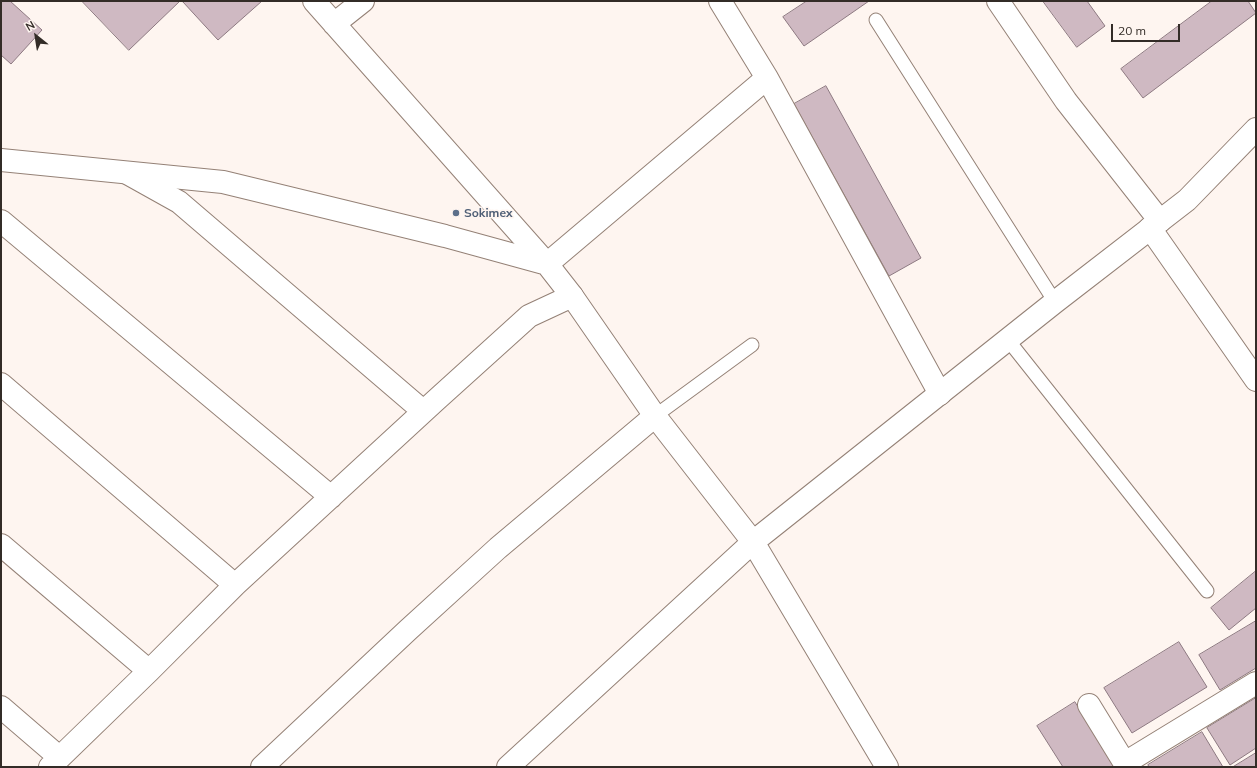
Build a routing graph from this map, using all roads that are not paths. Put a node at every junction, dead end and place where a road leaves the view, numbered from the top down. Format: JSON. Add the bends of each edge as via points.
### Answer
{"nodes":[{"id":1,"x":314,"y":1,"type":"edge"},
{"id":2,"x":363,"y":1,"type":"edge"},
{"id":3,"x":720,"y":1,"type":"edge"},
{"id":4,"x":998,"y":1,"type":"edge"},
{"id":5,"x":876,"y":20,"type":"dead end"},
{"id":6,"x":334,"y":24,"type":"junction"},
{"id":7,"x":767,"y":78,"type":"junction"},
{"id":8,"x":1256,"y":129,"type":"edge"},
{"id":9,"x":1,"y":160,"type":"edge"},
{"id":10,"x":128,"y":173,"type":"junction"},
{"id":11,"x":1,"y":221,"type":"edge"},
{"id":12,"x":1155,"y":224,"type":"junction"},
{"id":13,"x":547,"y":264,"type":"junction"},
{"id":14,"x":572,"y":296,"type":"junction"},
{"id":15,"x":1055,"y":302,"type":"junction"},
{"id":16,"x":1008,"y":340,"type":"junction"},
{"id":17,"x":752,"y":345,"type":"dead end"},
{"id":18,"x":1254,"y":375,"type":"edge"},
{"id":19,"x":1,"y":384,"type":"edge"},
{"id":20,"x":940,"y":394,"type":"junction"},
{"id":21,"x":423,"y":411,"type":"junction"},
{"id":22,"x":656,"y":416,"type":"junction"},
{"id":23,"x":332,"y":497,"type":"junction"},
{"id":24,"x":753,"y":542,"type":"junction"},
{"id":25,"x":1,"y":545,"type":"edge"},
{"id":26,"x":235,"y":585,"type":"junction"},
{"id":27,"x":1208,"y":590,"type":"dead end"},
{"id":28,"x":149,"y":671,"type":"junction"},
{"id":29,"x":1256,"y":683,"type":"edge"},
{"id":30,"x":1089,"y":705,"type":"dead end"},
{"id":31,"x":1,"y":707,"type":"edge"},
{"id":32,"x":54,"y":762,"type":"edge"},
{"id":33,"x":1126,"y":765,"type":"edge"},
{"id":34,"x":262,"y":767,"type":"edge"},
{"id":35,"x":508,"y":767,"type":"edge"},
{"id":36,"x":887,"y":767,"type":"edge"}],
"edges":[{"from":1,"to":6,"type":"street"},
{"from":2,"to":6,"type":"street"},
{"from":3,"to":7,"type":"street"},
{"from":4,"to":12,"type":"street"},
{"from":5,"to":15,"type":"lane"},
{"from":6,"to":13,"type":"street"},
{"from":7,"to":13,"type":"street"},
{"from":7,"to":20,"type":"street"},
{"from":8,"to":12,"type":"street","via":[[1187,200]]},
{"from":9,"to":10,"type":"street"},
{"from":10,"to":13,"type":"street","via":[[223,182]]},
{"from":10,"to":21,"type":"street","via":[[179,202]]},
{"from":11,"to":23,"type":"street"},
{"from":12,"to":15,"type":"street"},
{"from":12,"to":18,"type":"street"},
{"from":13,"to":14,"type":"street"},
{"from":14,"to":21,"type":"street","via":[[529,316]]},
{"from":14,"to":22,"type":"street"},
{"from":15,"to":16,"type":"street"},
{"from":16,"to":20,"type":"street"},
{"from":16,"to":27,"type":"lane"},
{"from":17,"to":22,"type":"lane"},
{"from":19,"to":26,"type":"street"},
{"from":20,"to":24,"type":"street"},
{"from":21,"to":23,"type":"street"},
{"from":22,"to":24,"type":"street"},
{"from":22,"to":34,"type":"street","via":[[498,548]]},
{"from":23,"to":26,"type":"street"},
{"from":24,"to":35,"type":"street"},
{"from":24,"to":36,"type":"street"},
{"from":25,"to":28,"type":"street"},
{"from":26,"to":28,"type":"street"},
{"from":28,"to":32,"type":"street"},
{"from":29,"to":33,"type":"street"},
{"from":30,"to":33,"type":"street"},
{"from":31,"to":32,"type":"street"}]}
